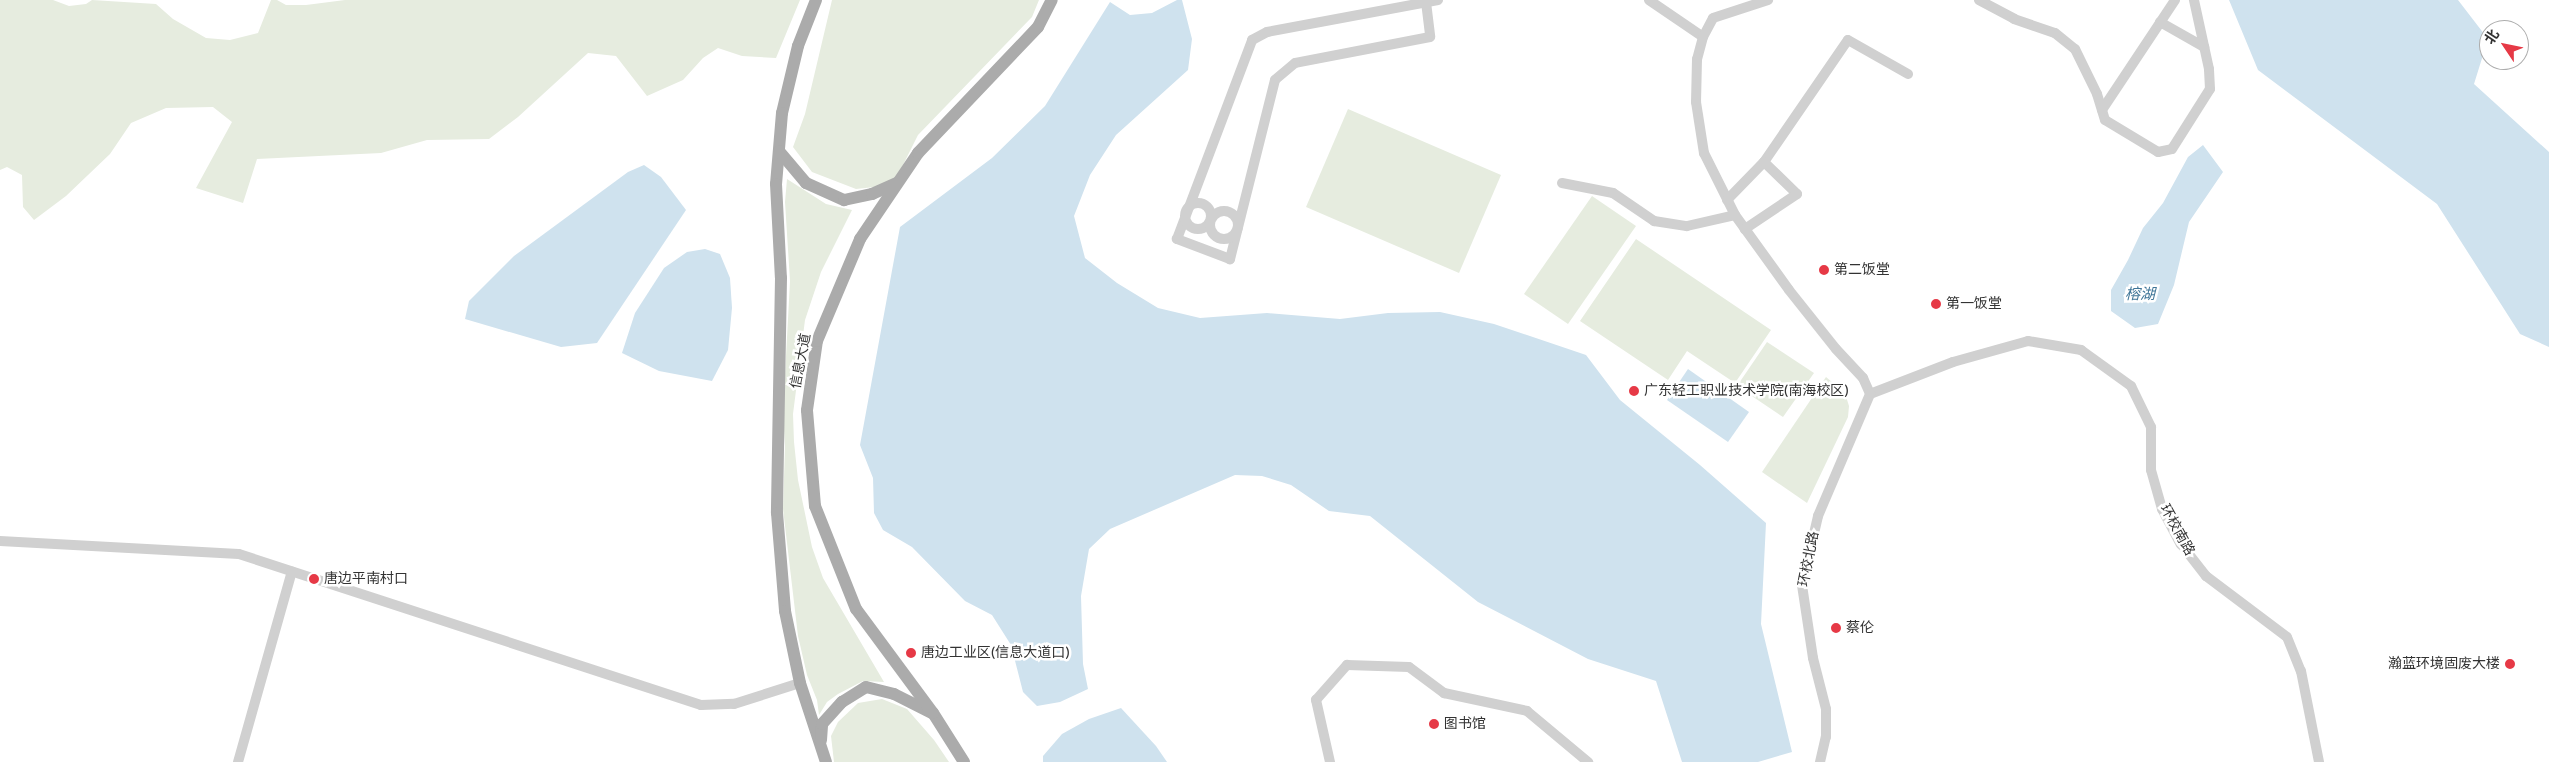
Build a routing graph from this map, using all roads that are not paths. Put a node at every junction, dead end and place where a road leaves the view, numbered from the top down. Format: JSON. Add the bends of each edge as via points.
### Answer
{"nodes":[{"id":1,"x":816,"y":0,"type":"edge"},
{"id":2,"x":1052,"y":0,"type":"edge"},
{"id":3,"x":1438,"y":0,"type":"edge"},
{"id":4,"x":1649,"y":0,"type":"edge"},
{"id":5,"x":1768,"y":0,"type":"edge"},
{"id":6,"x":1979,"y":0,"type":"edge"},
{"id":7,"x":2175,"y":0,"type":"edge"},
{"id":8,"x":2194,"y":0,"type":"edge"},
{"id":9,"x":1426,"y":2,"type":"junction"},
{"id":10,"x":2160,"y":22,"type":"junction"},
{"id":11,"x":1703,"y":37,"type":"junction"},
{"id":12,"x":2204,"y":47,"type":"junction"},
{"id":13,"x":1908,"y":74,"type":"dead end"},
{"id":14,"x":2102,"y":110,"type":"junction"},
{"id":15,"x":779,"y":150,"type":"junction"},
{"id":16,"x":1764,"y":162,"type":"junction"},
{"id":17,"x":897,"y":183,"type":"junction"},
{"id":18,"x":1562,"y":183,"type":"dead end"},
{"id":19,"x":1727,"y":200,"type":"junction"},
{"id":20,"x":1186,"y":212,"type":"junction"},
{"id":21,"x":1735,"y":215,"type":"junction"},
{"id":22,"x":1210,"y":221,"type":"junction"},
{"id":23,"x":1745,"y":228,"type":"junction"},
{"id":24,"x":1236,"y":231,"type":"junction"},
{"id":25,"x":1870,"y":394,"type":"junction"},
{"id":26,"x":0,"y":541,"type":"edge"},
{"id":27,"x":292,"y":571,"type":"junction"},
{"id":28,"x":800,"y":682,"type":"junction"},
{"id":29,"x":933,"y":714,"type":"junction"},
{"id":30,"x":821,"y":747,"type":"junction"},
{"id":31,"x":238,"y":762,"type":"edge"},
{"id":32,"x":826,"y":762,"type":"edge"},
{"id":33,"x":964,"y":762,"type":"edge"},
{"id":34,"x":1330,"y":762,"type":"edge"},
{"id":35,"x":1588,"y":762,"type":"edge"},
{"id":36,"x":1820,"y":762,"type":"edge"},
{"id":37,"x":2319,"y":762,"type":"edge"}],
"edges":[{"from":1,"to":15,"type":"main road","name":"信息大道","via":[[798,46],[782,113]]},
{"from":2,"to":17,"type":"main road","name":"信息大道","via":[[1038,27],[918,153]]},
{"from":3,"to":9,"type":"street"},
{"from":4,"to":11,"type":"street"},
{"from":5,"to":11,"type":"street","via":[[1712,18]]},
{"from":6,"to":14,"type":"street","via":[[2014,19],[2055,33],[2074,48]]},
{"from":7,"to":10,"type":"street"},
{"from":8,"to":12,"type":"street"},
{"from":9,"to":20,"type":"street","via":[[1267,32],[1252,40]]},
{"from":9,"to":24,"type":"street","via":[[1430,37],[1295,63],[1275,80]]},
{"from":10,"to":12,"type":"street"},
{"from":10,"to":14,"type":"street"},
{"from":11,"to":19,"type":"street","via":[[1696,60],[1696,102],[1704,153]]},
{"from":12,"to":14,"type":"street","via":[[2210,89],[2172,149],[2158,152],[2105,120]]},
{"from":13,"to":16,"type":"street","via":[[1848,40]]},
{"from":15,"to":17,"type":"main road","via":[[806,182],[844,200],[872,194]]},
{"from":15,"to":28,"type":"main road","name":"信息大道","via":[[776,184],[781,278],[777,513],[785,611]]},
{"from":16,"to":19,"type":"street"},
{"from":16,"to":23,"type":"street","via":[[1798,194]]},
{"from":17,"to":29,"type":"main road","name":"信息大道","via":[[860,239],[817,341],[807,410],[815,506],[856,609]]},
{"from":18,"to":21,"type":"street","via":[[1613,193],[1654,221],[1687,226]]},
{"from":19,"to":21,"type":"street"},
{"from":20,"to":22,"type":"street","via":[[1186,220],[1196,228],[1204,227]]},
{"from":20,"to":22,"type":"street","via":[[1195,204],[1203,204],[1209,209]]},
{"from":20,"to":24,"type":"street","via":[[1177,239],[1230,259]]},
{"from":21,"to":23,"type":"street"},
{"from":22,"to":24,"type":"street","via":[[1210,230],[1216,237],[1226,239]]},
{"from":22,"to":24,"type":"street","via":[[1216,213],[1229,212],[1237,222]]},
{"from":23,"to":25,"type":"street","via":[[1789,290],[1863,378]]},
{"from":25,"to":36,"type":"street","name":"环校北路","via":[[1818,516],[1802,585],[1813,658],[1826,709],[1826,737]]},
{"from":25,"to":37,"type":"street","name":"环校南路","via":[[1953,362],[2028,341],[2082,350],[2131,386],[2151,427],[2151,470],[2162,509],[2181,544],[2206,576],[2287,637],[2301,671]]},
{"from":26,"to":27,"type":"street","via":[[238,554]]},
{"from":27,"to":28,"type":"street","via":[[701,706],[734,704]]},
{"from":27,"to":31,"type":"street"},
{"from":28,"to":30,"type":"main road","name":"信息大道"},
{"from":29,"to":30,"type":"main road","via":[[894,694],[866,687],[842,702],[822,724]]},
{"from":29,"to":33,"type":"main road","name":"信息大道"},
{"from":30,"to":32,"type":"main road","name":"信息大道"},
{"from":34,"to":35,"type":"street","via":[[1316,700],[1347,665],[1409,667],[1444,693],[1527,711]]}]}
